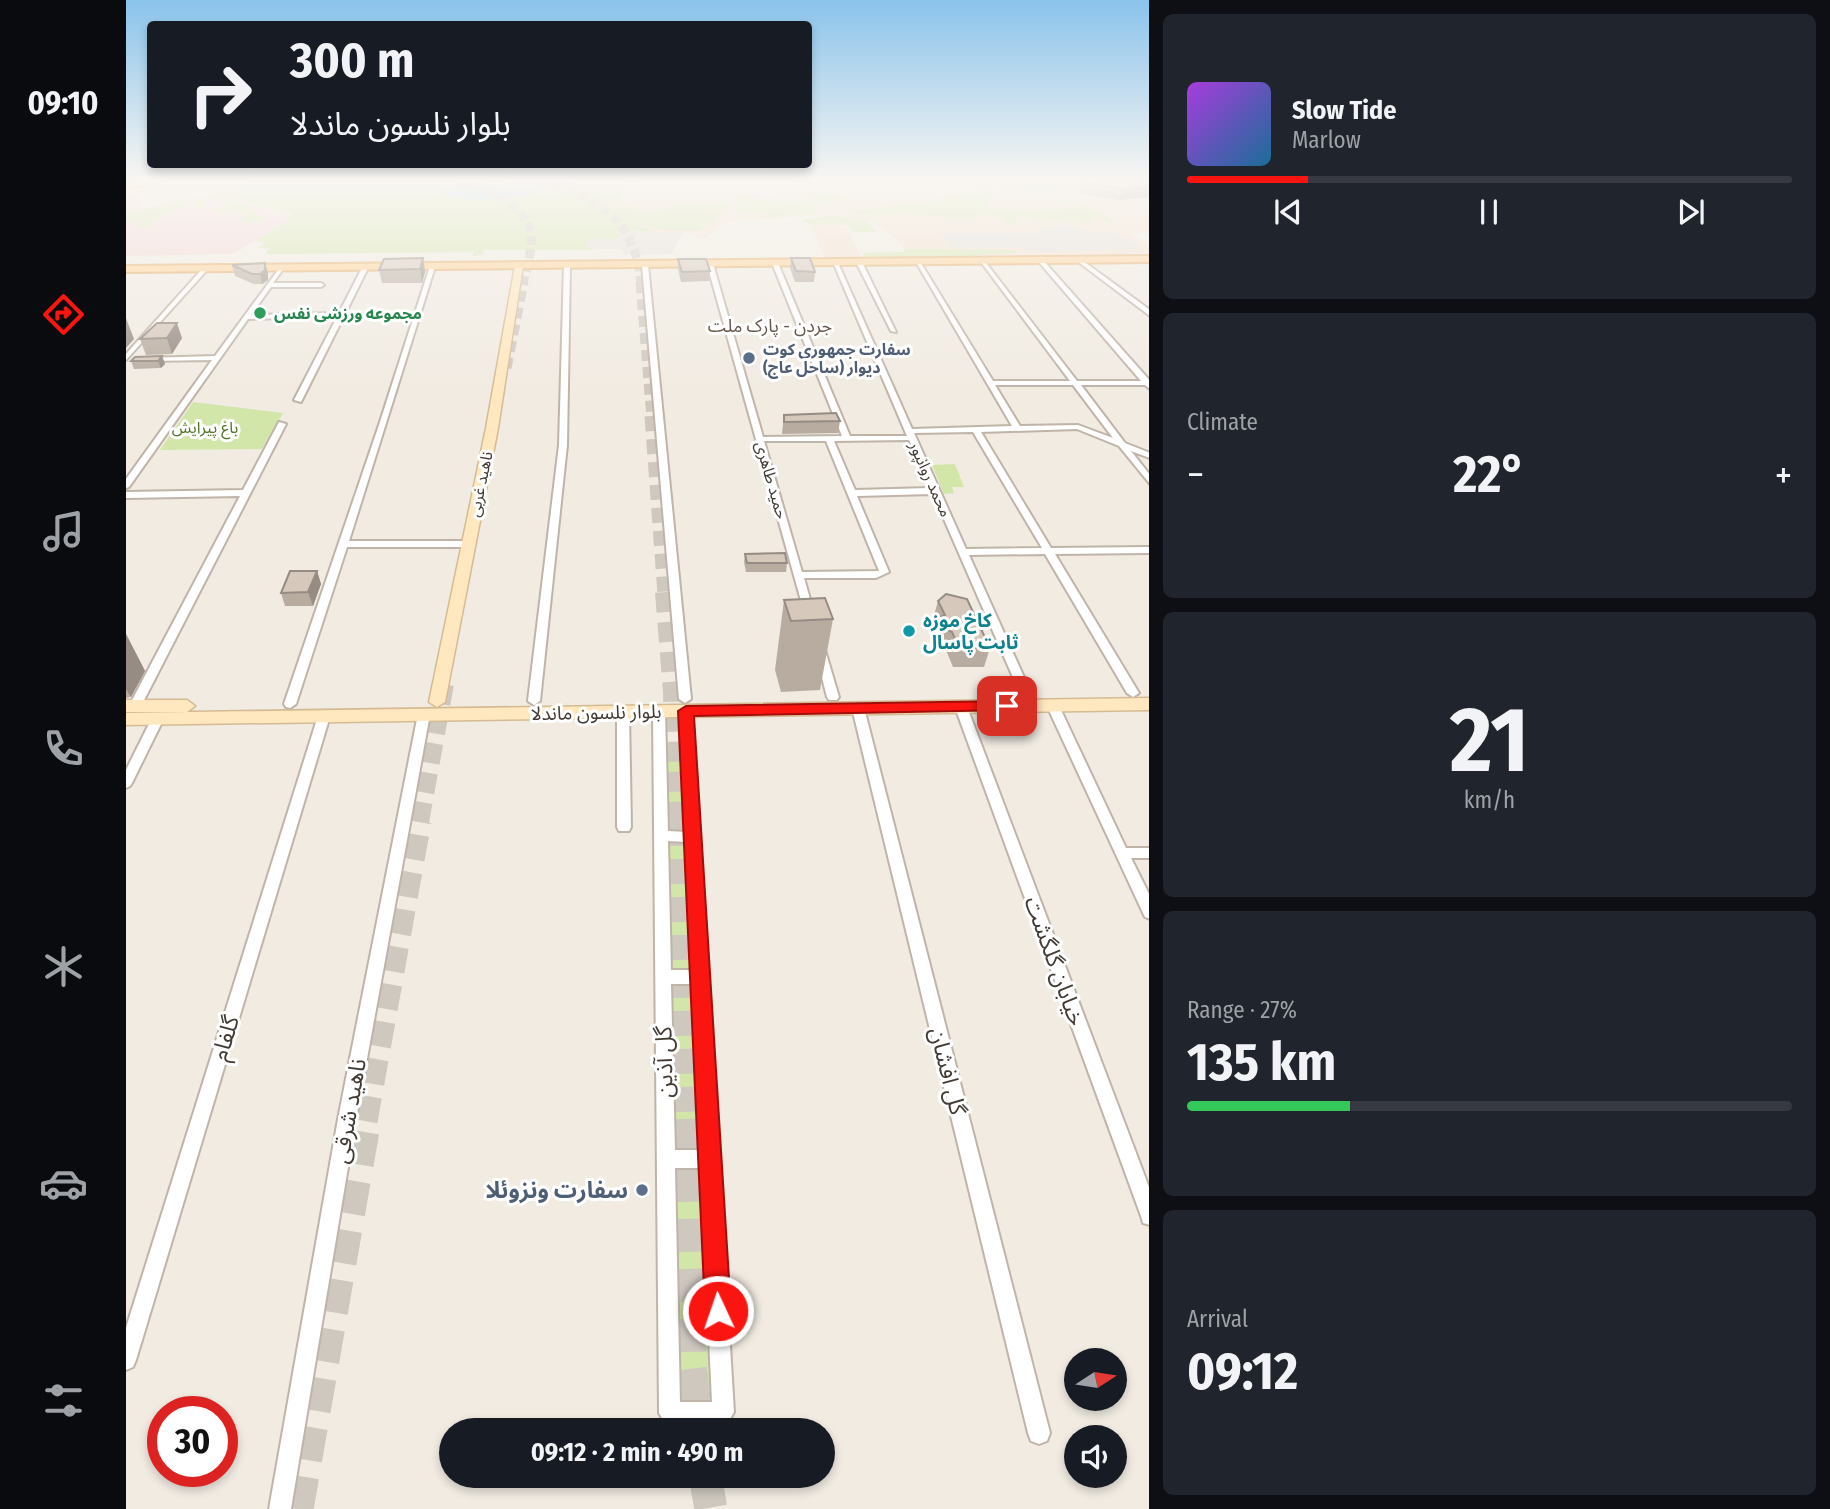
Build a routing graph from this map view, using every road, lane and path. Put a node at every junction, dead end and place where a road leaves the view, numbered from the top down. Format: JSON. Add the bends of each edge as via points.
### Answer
{"nodes":[{"id":1,"x":1149,"y":259,"type":"edge"},
{"id":2,"x":1040,"y":260,"type":"junction"},
{"id":3,"x":1079,"y":260,"type":"junction"},
{"id":4,"x":983,"y":261,"type":"junction"},
{"id":5,"x":835,"y":262,"type":"junction"},
{"id":6,"x":859,"y":262,"type":"junction"},
{"id":7,"x":919,"y":262,"type":"junction"},
{"id":8,"x":775,"y":263,"type":"junction"},
{"id":9,"x":710,"y":264,"type":"junction"},
{"id":10,"x":567,"y":265,"type":"junction"},
{"id":11,"x":645,"y":265,"type":"junction"},
{"id":12,"x":519,"y":266,"type":"junction"},
{"id":13,"x":432,"y":267,"type":"junction"},
{"id":14,"x":281,"y":268,"type":"junction"},
{"id":15,"x":365,"y":268,"type":"junction"},
{"id":16,"x":126,"y":269,"type":"edge"},
{"id":17,"x":205,"y":269,"type":"junction"},
{"id":18,"x":269,"y":285,"type":"junction"},
{"id":19,"x":321,"y":285,"type":"dead end"},
{"id":20,"x":1149,"y":314,"type":"edge"},
{"id":21,"x":340,"y":315,"type":"junction"},
{"id":22,"x":246,"y":317,"type":"junction"},
{"id":23,"x":894,"y":331,"type":"dead end"},
{"id":24,"x":126,"y":358,"type":"edge"},
{"id":25,"x":217,"y":358,"type":"junction"},
{"id":26,"x":990,"y":383,"type":"junction"},
{"id":27,"x":1075,"y":383,"type":"junction"},
{"id":28,"x":1148,"y":384,"type":"edge"},
{"id":29,"x":298,"y":400,"type":"dead end"},
{"id":30,"x":282,"y":425,"type":"dead end"},
{"id":31,"x":1017,"y":428,"type":"junction"},
{"id":32,"x":975,"y":429,"type":"junction"},
{"id":33,"x":911,"y":434,"type":"junction"},
{"id":34,"x":829,"y":438,"type":"junction"},
{"id":35,"x":847,"y":438,"type":"junction"},
{"id":36,"x":760,"y":439,"type":"junction"},
{"id":37,"x":1122,"y":446,"type":"junction"},
{"id":38,"x":1149,"y":456,"type":"edge"},
{"id":39,"x":1149,"y":482,"type":"edge"},
{"id":40,"x":126,"y":485,"type":"edge"},
{"id":41,"x":936,"y":491,"type":"junction"},
{"id":42,"x":245,"y":493,"type":"junction"},
{"id":43,"x":852,"y":493,"type":"junction"},
{"id":44,"x":126,"y":495,"type":"edge"},
{"id":45,"x":345,"y":544,"type":"junction"},
{"id":46,"x":468,"y":544,"type":"junction"},
{"id":47,"x":1149,"y":550,"type":"edge"},
{"id":48,"x":1048,"y":551,"type":"junction"},
{"id":49,"x":964,"y":552,"type":"junction"},
{"id":50,"x":799,"y":575,"type":"junction"},
{"id":51,"x":810,"y":618,"type":"edge"},
{"id":52,"x":818,"y":644,"type":"edge"},
{"id":53,"x":1026,"y":695,"type":"junction"},
{"id":54,"x":833,"y":697,"type":"junction"},
{"id":55,"x":534,"y":701,"type":"junction"},
{"id":56,"x":959,"y":701,"type":"junction"},
{"id":57,"x":1145,"y":701,"type":"edge"},
{"id":58,"x":290,"y":704,"type":"junction"},
{"id":59,"x":685,"y":705,"type":"junction"},
{"id":60,"x":1053,"y":706,"type":"junction"},
{"id":61,"x":431,"y":708,"type":"junction"},
{"id":62,"x":858,"y":708,"type":"junction"},
{"id":63,"x":659,"y":711,"type":"junction"},
{"id":64,"x":623,"y":712,"type":"junction"},
{"id":65,"x":128,"y":715,"type":"edge"},
{"id":66,"x":324,"y":716,"type":"junction"},
{"id":67,"x":158,"y":718,"type":"junction"},
{"id":68,"x":126,"y":783,"type":"edge"},
{"id":69,"x":624,"y":827,"type":"dead end"},
{"id":70,"x":661,"y":836,"type":"junction"},
{"id":71,"x":693,"y":836,"type":"junction"},
{"id":72,"x":1121,"y":853,"type":"junction"},
{"id":73,"x":1149,"y":853,"type":"edge"},
{"id":74,"x":1149,"y":913,"type":"edge"},
{"id":75,"x":663,"y":977,"type":"junction"},
{"id":76,"x":700,"y":977,"type":"junction"},
{"id":77,"x":666,"y":1158,"type":"junction"},
{"id":78,"x":710,"y":1159,"type":"junction"},
{"id":79,"x":1149,"y":1216,"type":"edge"},
{"id":80,"x":126,"y":1360,"type":"edge"},
{"id":81,"x":723,"y":1412,"type":"joint"},
{"id":82,"x":670,"y":1413,"type":"joint"},
{"id":83,"x":1038,"y":1433,"type":"dead end"},
{"id":84,"x":280,"y":1509,"type":"edge"}],
"edges":[{"from":1,"to":3,"type":"main road"},
{"from":2,"to":3,"type":"main road"},
{"from":2,"to":4,"type":"main road"},
{"from":2,"to":28,"type":"street"},
{"from":3,"to":20,"type":"street"},
{"from":4,"to":7,"type":"main road"},
{"from":4,"to":27,"type":"street"},
{"from":5,"to":6,"type":"main road"},
{"from":5,"to":8,"type":"main road"},
{"from":5,"to":33,"type":"street","name":"محمد روانپور"},
{"from":6,"to":7,"type":"main road"},
{"from":6,"to":23,"type":"street"},
{"from":7,"to":26,"type":"street"},
{"from":8,"to":9,"type":"main road"},
{"from":8,"to":35,"type":"street"},
{"from":9,"to":11,"type":"main road"},
{"from":9,"to":36,"type":"street","name":"حمید طاهری"},
{"from":10,"to":11,"type":"main road"},
{"from":10,"to":12,"type":"main road"},
{"from":10,"to":55,"type":"street","via":[[563,445]]},
{"from":11,"to":59,"type":"street"},
{"from":12,"to":13,"type":"main road"},
{"from":12,"to":46,"type":"main road","name":"ناهید غربی"},
{"from":13,"to":15,"type":"main road"},
{"from":13,"to":45,"type":"street"},
{"from":14,"to":15,"type":"main road"},
{"from":14,"to":17,"type":"main road"},
{"from":14,"to":18,"type":"street"},
{"from":15,"to":21,"type":"street"},
{"from":16,"to":17,"type":"main road"},
{"from":17,"to":24,"type":"street"},
{"from":18,"to":19,"type":"street"},
{"from":18,"to":22,"type":"street"},
{"from":21,"to":22,"type":"street"},
{"from":21,"to":29,"type":"street"},
{"from":22,"to":25,"type":"street"},
{"from":24,"to":25,"type":"street"},
{"from":25,"to":40,"type":"street"},
{"from":26,"to":27,"type":"street"},
{"from":26,"to":31,"type":"street"},
{"from":27,"to":28,"type":"street"},
{"from":27,"to":37,"type":"street"},
{"from":30,"to":42,"type":"street"},
{"from":31,"to":32,"type":"street"},
{"from":31,"to":37,"type":"street","via":[[1078,428]]},
{"from":32,"to":33,"type":"street"},
{"from":32,"to":48,"type":"street"},
{"from":33,"to":35,"type":"street"},
{"from":33,"to":41,"type":"street","name":"محمد روانپور"},
{"from":34,"to":35,"type":"street"},
{"from":34,"to":36,"type":"street"},
{"from":34,"to":43,"type":"street"},
{"from":36,"to":50,"type":"street","name":"حمید طاهری"},
{"from":37,"to":38,"type":"street"},
{"from":37,"to":39,"type":"street"},
{"from":41,"to":43,"type":"street"},
{"from":41,"to":49,"type":"street","name":"محمد روانپور"},
{"from":42,"to":44,"type":"street"},
{"from":42,"to":65,"type":"street"},
{"from":43,"to":50,"type":"street","via":[[883,574]]},
{"from":45,"to":46,"type":"street"},
{"from":45,"to":58,"type":"street"},
{"from":46,"to":61,"type":"main road","name":"ناهید غربی"},
{"from":47,"to":48,"type":"street"},
{"from":48,"to":49,"type":"street"},
{"from":48,"to":57,"type":"street"},
{"from":49,"to":53,"type":"street","name":"محمد روانپور"},
{"from":50,"to":51,"type":"street","name":"حمید طاهری"},
{"from":52,"to":54,"type":"street"},
{"from":53,"to":56,"type":"main road","name":"بلوار نلسون ماندلا"},
{"from":53,"to":57,"type":"main road","name":"بلوار نلسون ماندلا"},
{"from":54,"to":56,"type":"main road","name":"بلوار نلسون ماندلا"},
{"from":54,"to":59,"type":"main road","name":"بلوار نلسون ماندلا"},
{"from":55,"to":59,"type":"main road","name":"بلوار نلسون ماندلا"},
{"from":55,"to":61,"type":"main road","name":"بلوار نلسون ماندلا"},
{"from":56,"to":60,"type":"main road","name":"بلوار نلسون ماندلا"},
{"from":56,"to":62,"type":"main road","name":"بلوار نلسون ماندلا"},
{"from":56,"to":79,"type":"street","name":"خیابان گلگشت"},
{"from":57,"to":60,"type":"main road","name":"بلوار نلسون ماندلا"},
{"from":58,"to":61,"type":"main road","name":"بلوار نلسون ماندلا"},
{"from":58,"to":65,"type":"main road","name":"بلوار نلسون ماندلا"},
{"from":59,"to":62,"type":"main road","name":"بلوار نلسون ماندلا"},
{"from":59,"to":63,"type":"main road","name":"بلوار نلسون ماندلا"},
{"from":59,"to":71,"type":"street","name":"گل آذین"},
{"from":60,"to":72,"type":"street"},
{"from":61,"to":64,"type":"main road","name":"بلوار نلسون ماندلا"},
{"from":61,"to":66,"type":"main road","name":"بلوار نلسون ماندلا"},
{"from":61,"to":84,"type":"street","name":"ناهید شرقی","via":[[345,1132]]},
{"from":62,"to":83,"type":"street","name":"گل‌ افشان"},
{"from":63,"to":64,"type":"main road","name":"بلوار نلسون ماندلا"},
{"from":63,"to":70,"type":"street","name":"گل آذین"},
{"from":64,"to":69,"type":"street"},
{"from":65,"to":67,"type":"main road","name":"بلوار نلسون ماندلا"},
{"from":66,"to":67,"type":"main road","name":"بلوار نلسون ماندلا"},
{"from":66,"to":80,"type":"street","name":"گلفام"},
{"from":67,"to":68,"type":"street"},
{"from":70,"to":71,"type":"street"},
{"from":70,"to":75,"type":"street","name":"گل آذین"},
{"from":71,"to":76,"type":"street","name":"گل آذین"},
{"from":72,"to":73,"type":"street"},
{"from":72,"to":74,"type":"street"},
{"from":75,"to":76,"type":"street"},
{"from":75,"to":77,"type":"street","name":"گل آذین"},
{"from":76,"to":78,"type":"street","name":"گل آذین"},
{"from":77,"to":78,"type":"street"},
{"from":77,"to":82,"type":"street","name":"گل آذین"},
{"from":78,"to":81,"type":"street","name":"گل آذین"},
{"from":81,"to":82,"type":"street"}]}
